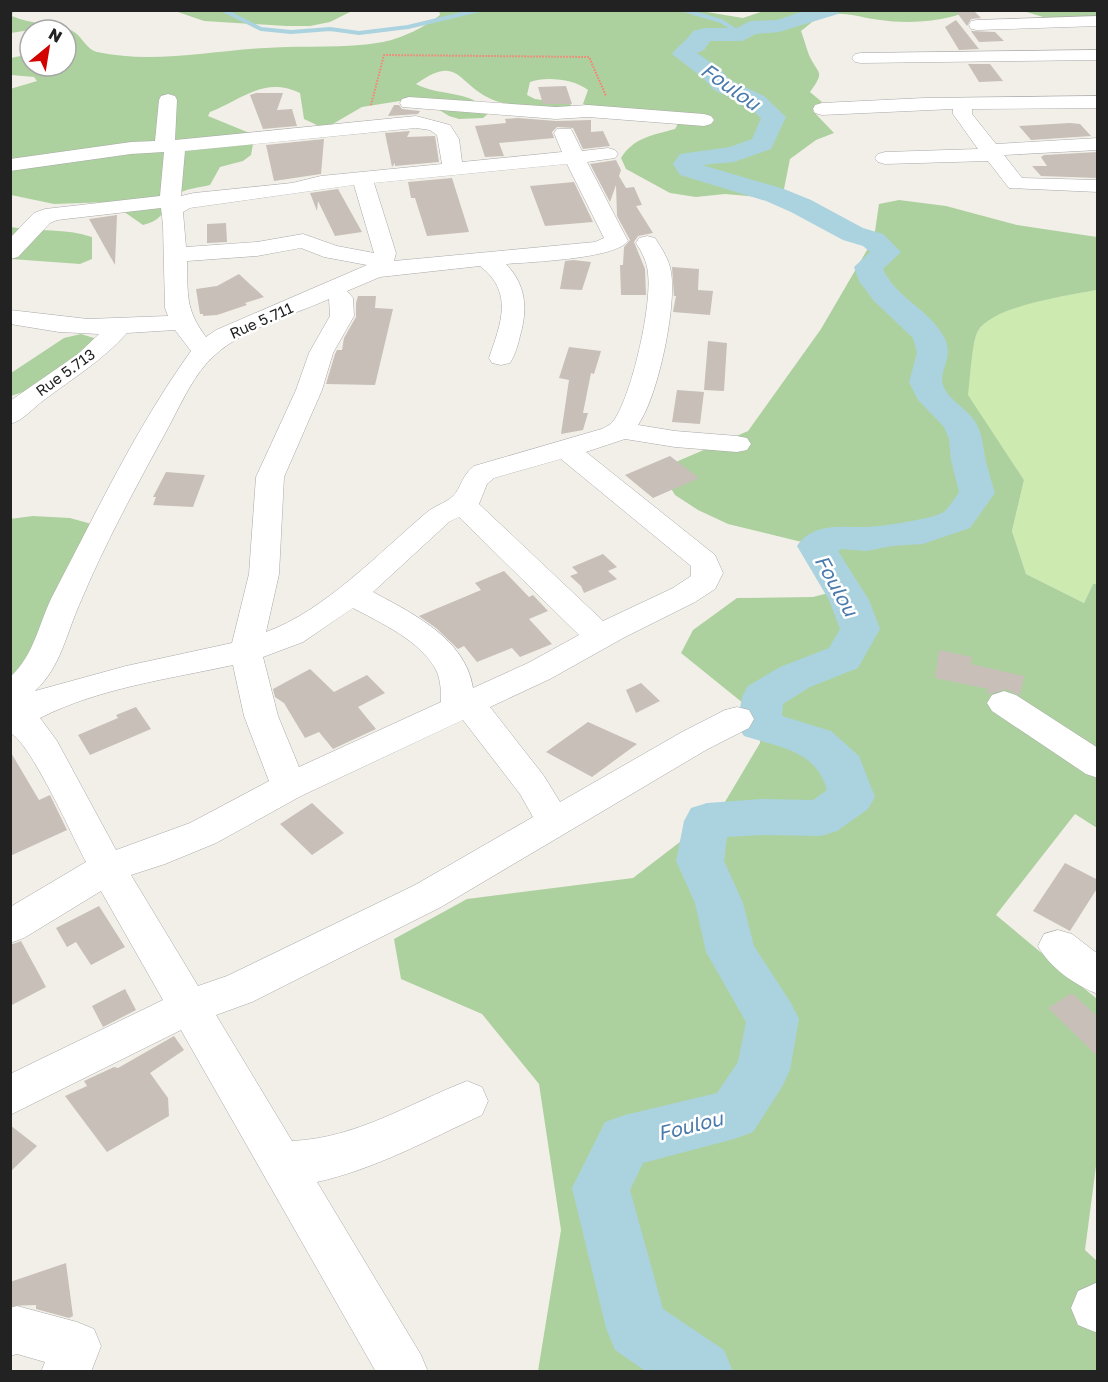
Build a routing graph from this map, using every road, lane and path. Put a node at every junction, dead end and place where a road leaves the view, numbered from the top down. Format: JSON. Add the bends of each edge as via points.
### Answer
{"nodes":[{"id":1,"x":1098,"y":21,"type":"edge"},
{"id":2,"x":977,"y":25,"type":"dead end"},
{"id":3,"x":1098,"y":55,"type":"edge"},
{"id":4,"x":861,"y":58,"type":"dead end"},
{"id":5,"x":168,"y":100,"type":"dead end"},
{"id":6,"x":1098,"y":102,"type":"edge"},
{"id":7,"x":380,"y":105,"type":"junction"},
{"id":8,"x":962,"y":105,"type":"junction"},
{"id":9,"x":455,"y":108,"type":"junction"},
{"id":10,"x":822,"y":109,"type":"dead end"},
{"id":11,"x":614,"y":113,"type":"junction"},
{"id":12,"x":704,"y":120,"type":"dead end"},
{"id":13,"x":354,"y":126,"type":"junction"},
{"id":14,"x":444,"y":129,"type":"junction"},
{"id":15,"x":564,"y":133,"type":"dead end"},
{"id":16,"x":1098,"y":144,"type":"edge"},
{"id":17,"x":170,"y":146,"type":"junction"},
{"id":18,"x":990,"y":153,"type":"junction"},
{"id":19,"x":608,"y":154,"type":"dead end"},
{"id":20,"x":573,"y":157,"type":"junction"},
{"id":21,"x":885,"y":158,"type":"dead end"},
{"id":22,"x":10,"y":165,"type":"edge"},
{"id":23,"x":452,"y":167,"type":"junction"},
{"id":24,"x":362,"y":178,"type":"junction"},
{"id":25,"x":1098,"y":186,"type":"edge"},
{"id":26,"x":172,"y":205,"type":"junction"},
{"id":27,"x":617,"y":242,"type":"junction"},
{"id":28,"x":10,"y":252,"type":"edge"},
{"id":29,"x":174,"y":255,"type":"junction"},
{"id":30,"x":486,"y":260,"type":"junction"},
{"id":31,"x":378,"y":266,"type":"junction"},
{"id":32,"x":331,"y":288,"type":"junction"},
{"id":33,"x":10,"y":317,"type":"edge"},
{"id":34,"x":182,"y":322,"type":"junction"},
{"id":35,"x":118,"y":327,"type":"junction"},
{"id":36,"x":204,"y":351,"type":"junction"},
{"id":37,"x":501,"y":358,"type":"dead end"},
{"id":38,"x":10,"y":416,"type":"edge"},
{"id":39,"x":620,"y":430,"type":"junction"},
{"id":40,"x":737,"y":444,"type":"dead end"},
{"id":41,"x":567,"y":450,"type":"junction"},
{"id":42,"x":462,"y":504,"type":"junction"},
{"id":43,"x":352,"y":594,"type":"junction"},
{"id":44,"x":600,"y":637,"type":"junction"},
{"id":45,"x":246,"y":651,"type":"junction"},
{"id":46,"x":10,"y":696,"type":"edge"},
{"id":47,"x":1004,"y":703,"type":"dead end"},
{"id":48,"x":464,"y":706,"type":"junction"},
{"id":49,"x":10,"y":718,"type":"edge"},
{"id":50,"x":737,"y":719,"type":"dead end"},
{"id":51,"x":1098,"y":765,"type":"edge"},
{"id":52,"x":289,"y":788,"type":"junction"},
{"id":53,"x":554,"y":822,"type":"junction"},
{"id":54,"x":107,"y":867,"type":"junction"},
{"id":55,"x":10,"y":927,"type":"edge"},
{"id":56,"x":1058,"y":946,"type":"dead end"},
{"id":57,"x":1098,"y":977,"type":"edge"},
{"id":58,"x":190,"y":1006,"type":"junction"},
{"id":59,"x":10,"y":1096,"type":"edge"},
{"id":60,"x":467,"y":1101,"type":"dead end"},
{"id":61,"x":281,"y":1162,"type":"junction"},
{"id":62,"x":10,"y":1332,"type":"edge"},
{"id":63,"x":65,"y":1371,"type":"edge"},
{"id":64,"x":404,"y":1371,"type":"edge"}],
"edges":[{"from":1,"to":2,"type":"street"},
{"from":3,"to":4,"type":"street"},
{"from":5,"to":17,"type":"street"},
{"from":6,"to":8,"type":"street"},
{"from":7,"to":9,"type":"street","via":[[407,103]]},
{"from":7,"to":11,"type":"path","via":[[384,55],[589,57]]},
{"from":7,"to":13,"type":"street"},
{"from":8,"to":10,"type":"street"},
{"from":8,"to":18,"type":"street","via":[[963,114]]},
{"from":9,"to":11,"type":"street"},
{"from":9,"to":14,"type":"street"},
{"from":11,"to":12,"type":"street"},
{"from":13,"to":14,"type":"street","via":[[416,122]]},
{"from":13,"to":17,"type":"street"},
{"from":14,"to":23,"type":"street","via":[[449,136]]},
{"from":15,"to":20,"type":"street"},
{"from":16,"to":18,"type":"street"},
{"from":17,"to":22,"type":"street"},
{"from":17,"to":26,"type":"street"},
{"from":18,"to":21,"type":"street"},
{"from":18,"to":25,"type":"street","via":[[1016,184]]},
{"from":19,"to":20,"type":"street"},
{"from":20,"to":23,"type":"street"},
{"from":20,"to":27,"type":"street"},
{"from":23,"to":24,"type":"street"},
{"from":24,"to":26,"type":"street"},
{"from":24,"to":31,"type":"street","via":[[386,253]]},
{"from":26,"to":28,"type":"street","via":[[53,214],[34,225]]},
{"from":26,"to":29,"type":"street"},
{"from":27,"to":30,"type":"street","name":"Rue 5.711","via":[[599,248]]},
{"from":27,"to":39,"type":"street","name":"Rue 5.711","via":[[656,241],[658,264],[658,299],[643,386],[637,406]]},
{"from":29,"to":31,"type":"street","via":[[303,241]]},
{"from":29,"to":34,"type":"street","via":[[177,308]]},
{"from":30,"to":31,"type":"street","name":"Rue 5.711"},
{"from":30,"to":37,"type":"street","via":[[503,273],[514,293],[512,321]]},
{"from":31,"to":32,"type":"street","name":"Rue 5.711"},
{"from":32,"to":36,"type":"street","name":"Rue 5.711","via":[[225,335]]},
{"from":32,"to":45,"type":"street","via":[[341,298],[342,316],[321,353],[270,477],[264,574]]},
{"from":33,"to":35,"type":"street","via":[[40,323]]},
{"from":34,"to":35,"type":"street"},
{"from":34,"to":36,"type":"street"},
{"from":35,"to":38,"type":"street","name":"Rue 5.713","via":[[76,368],[49,383]]},
{"from":36,"to":46,"type":"street","name":"Rue 5.711","via":[[176,390],[133,467],[64,603],[45,655],[34,674]]},
{"from":39,"to":40,"type":"street"},
{"from":39,"to":41,"type":"street"},
{"from":41,"to":42,"type":"street","via":[[484,472],[474,479]]},
{"from":41,"to":44,"type":"street","via":[[704,562],[708,573],[704,582],[684,595]]},
{"from":42,"to":43,"type":"street","via":[[439,516]]},
{"from":42,"to":44,"type":"street"},
{"from":43,"to":45,"type":"street","via":[[292,634]]},
{"from":43,"to":48,"type":"street","via":[[399,619],[434,647],[451,667]]},
{"from":44,"to":48,"type":"street"},
{"from":45,"to":49,"type":"street","via":[[53,697]]},
{"from":45,"to":52,"type":"street","via":[[261,716]]},
{"from":47,"to":51,"type":"street"},
{"from":48,"to":52,"type":"street"},
{"from":48,"to":53,"type":"street","via":[[532,785]]},
{"from":49,"to":54,"type":"street","via":[[29,727],[45,750]]},
{"from":50,"to":53,"type":"street"},
{"from":52,"to":54,"type":"street","via":[[203,833]]},
{"from":53,"to":58,"type":"street","via":[[428,896],[318,952],[238,990]]},
{"from":54,"to":55,"type":"street"},
{"from":54,"to":58,"type":"street"},
{"from":56,"to":57,"type":"street"},
{"from":58,"to":59,"type":"street"},
{"from":58,"to":61,"type":"street"},
{"from":60,"to":61,"type":"street","via":[[346,1153],[314,1161]]},
{"from":61,"to":64,"type":"street"},
{"from":62,"to":63,"type":"street","via":[[17,1330],[77,1346]]}]}
